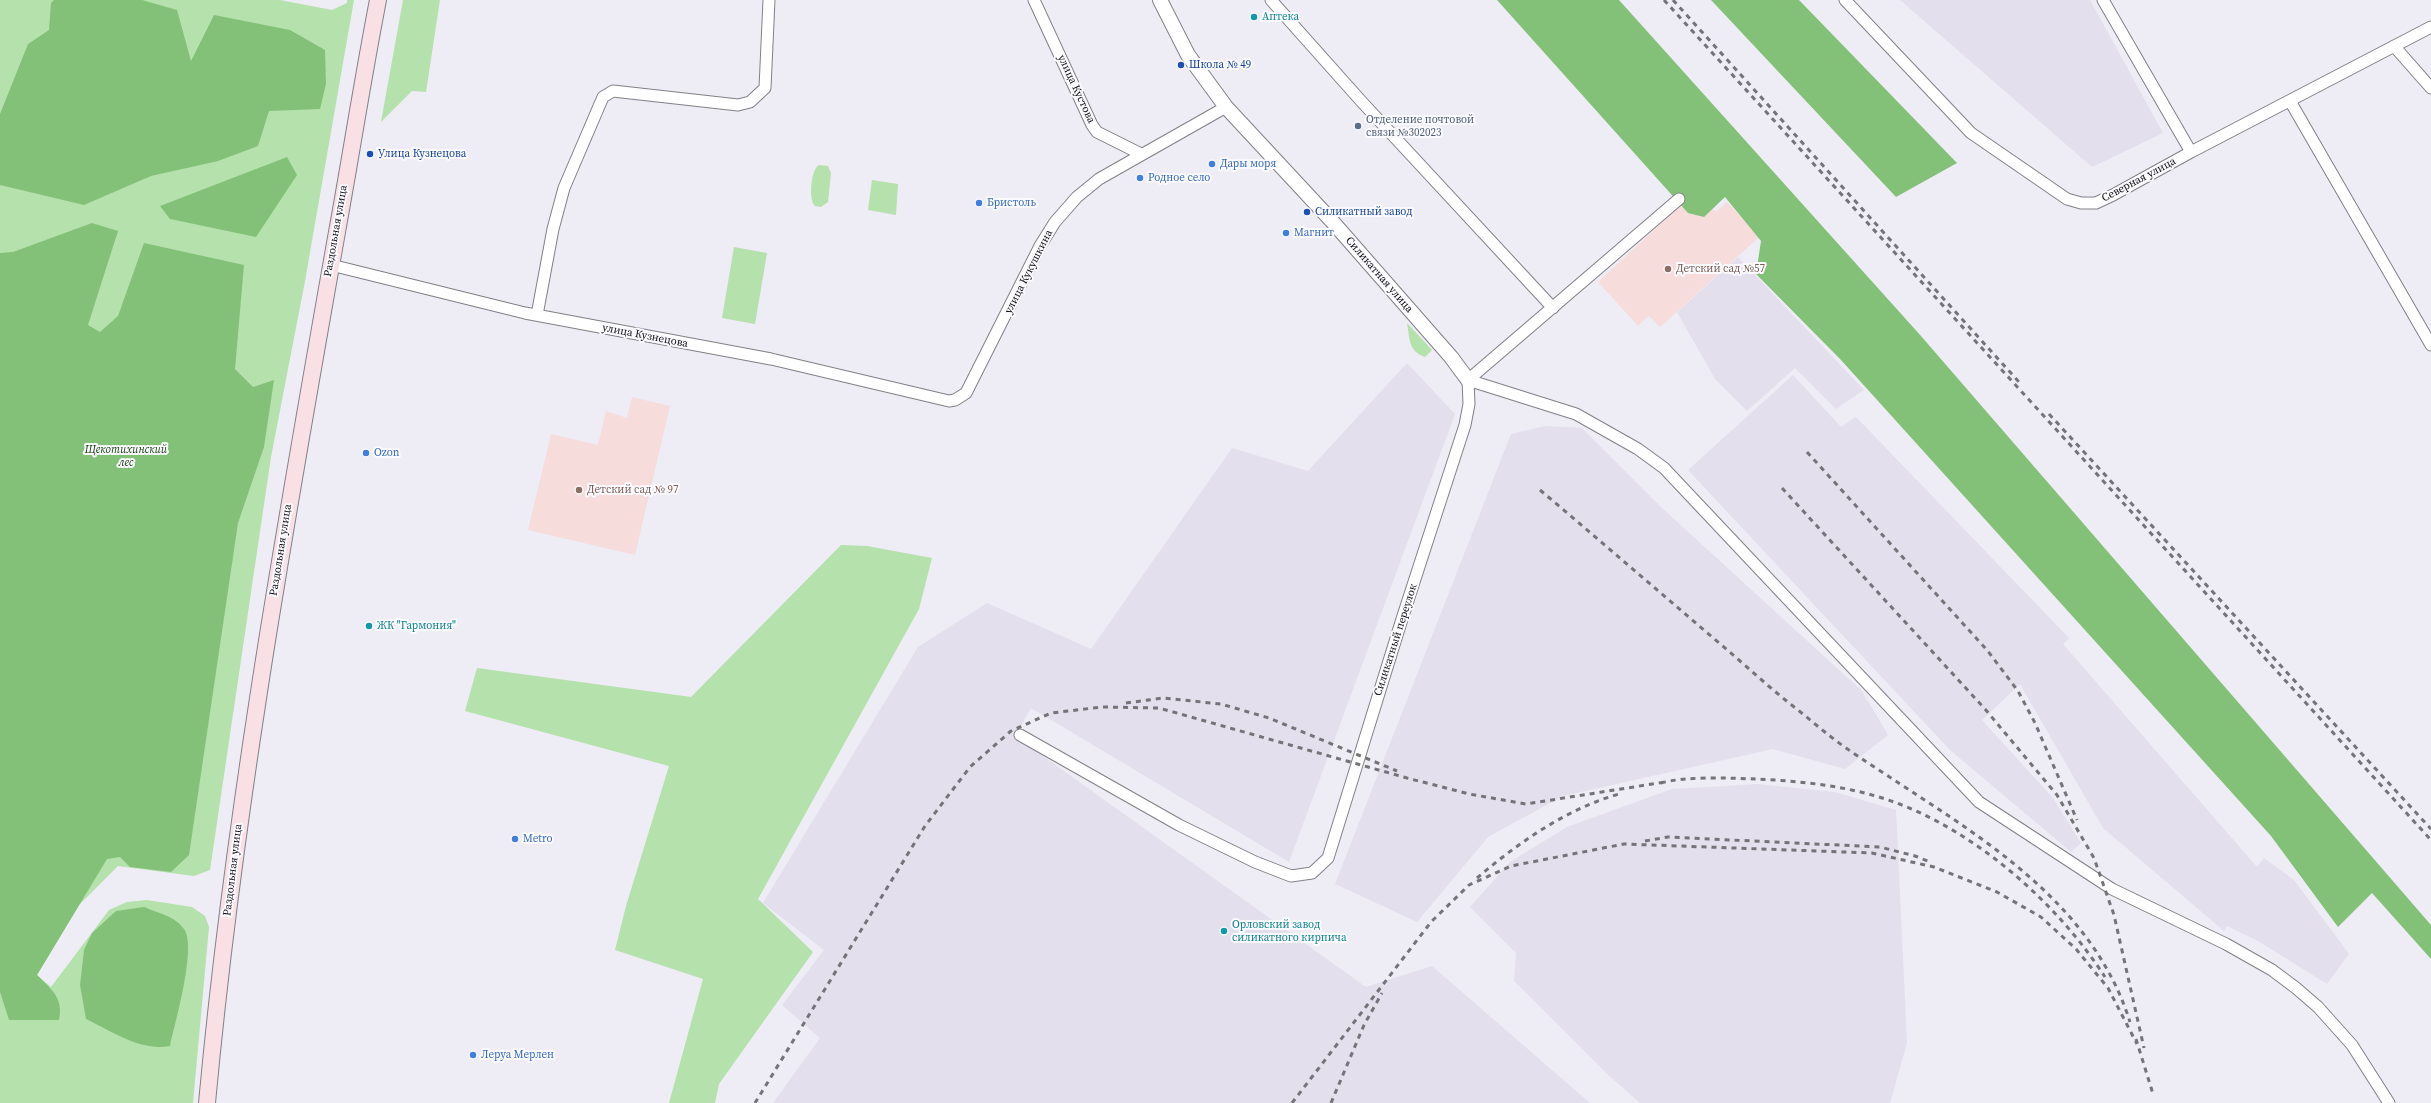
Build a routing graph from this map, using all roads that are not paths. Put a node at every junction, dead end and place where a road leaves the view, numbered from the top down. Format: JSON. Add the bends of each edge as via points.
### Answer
{"nodes":[{"id":1,"x":378,"y":0,"type":"edge"},
{"id":2,"x":770,"y":0,"type":"edge"},
{"id":3,"x":1034,"y":0,"type":"edge"},
{"id":4,"x":1160,"y":0,"type":"edge"},
{"id":5,"x":1272,"y":0,"type":"edge"},
{"id":6,"x":1845,"y":0,"type":"edge"},
{"id":7,"x":2103,"y":0,"type":"edge"},
{"id":8,"x":2431,"y":27,"type":"edge"},
{"id":9,"x":2394,"y":46,"type":"junction"},
{"id":10,"x":2431,"y":88,"type":"edge"},
{"id":11,"x":2290,"y":101,"type":"junction"},
{"id":12,"x":1226,"y":107,"type":"junction"},
{"id":13,"x":2191,"y":152,"type":"junction"},
{"id":14,"x":1141,"y":154,"type":"junction"},
{"id":15,"x":1679,"y":199,"type":"dead end"},
{"id":16,"x":331,"y":265,"type":"junction"},
{"id":17,"x":1553,"y":308,"type":"junction"},
{"id":18,"x":537,"y":315,"type":"junction"},
{"id":19,"x":2431,"y":345,"type":"edge"},
{"id":20,"x":1468,"y":380,"type":"junction"},
{"id":21,"x":960,"y":398,"type":"joint"},
{"id":22,"x":1020,"y":735,"type":"dead end"},
{"id":23,"x":207,"y":1103,"type":"edge"},
{"id":24,"x":2390,"y":1103,"type":"edge"}],
"edges":[{"from":1,"to":16,"type":"main road","name":"Раздольная улица"},
{"from":2,"to":18,"type":"street","via":[[766,88],[750,102],[738,104],[612,91],[603,97],[564,188],[553,229]]},
{"from":3,"to":14,"type":"street","name":"улица Кустова","via":[[1092,125],[1098,132]]},
{"from":4,"to":12,"type":"street","name":"Силикатная улица","via":[[1188,55]]},
{"from":5,"to":17,"type":"street","via":[[1361,101]]},
{"from":6,"to":13,"type":"street","name":"Северная улица","via":[[1971,133],[2067,199],[2081,203],[2096,203]]},
{"from":7,"to":13,"type":"street"},
{"from":8,"to":9,"type":"street","name":"Северная улица"},
{"from":9,"to":10,"type":"street"},
{"from":9,"to":11,"type":"street","name":"Северная улица"},
{"from":11,"to":13,"type":"street","name":"Северная улица"},
{"from":11,"to":19,"type":"street"},
{"from":12,"to":14,"type":"street","name":"улица Кукушкина"},
{"from":12,"to":20,"type":"street","name":"Силикатная улица","via":[[1331,220],[1451,357]]},
{"from":14,"to":21,"type":"street","name":"улица Кукушкина","via":[[1099,179],[1077,197],[1055,222],[1040,246],[970,387]]},
{"from":15,"to":17,"type":"street"},
{"from":16,"to":18,"type":"street","name":"улица Кузнецова"},
{"from":16,"to":23,"type":"main road","name":"Раздольная улица","via":[[286,514],[254,715],[219,979]]},
{"from":17,"to":20,"type":"street"},
{"from":18,"to":21,"type":"street","name":"улица Кузнецова","via":[[771,359],[949,401]]},
{"from":20,"to":22,"type":"street","name":"Силикатный переулок","via":[[1469,404],[1466,425],[1328,858],[1312,873],[1291,876],[1255,862],[1180,825]]},
{"from":20,"to":24,"type":"street","via":[[1576,414],[1638,448],[1664,468],[1979,802],[2112,889],[2226,944],[2272,970],[2318,1007],[2352,1045]]}]}
